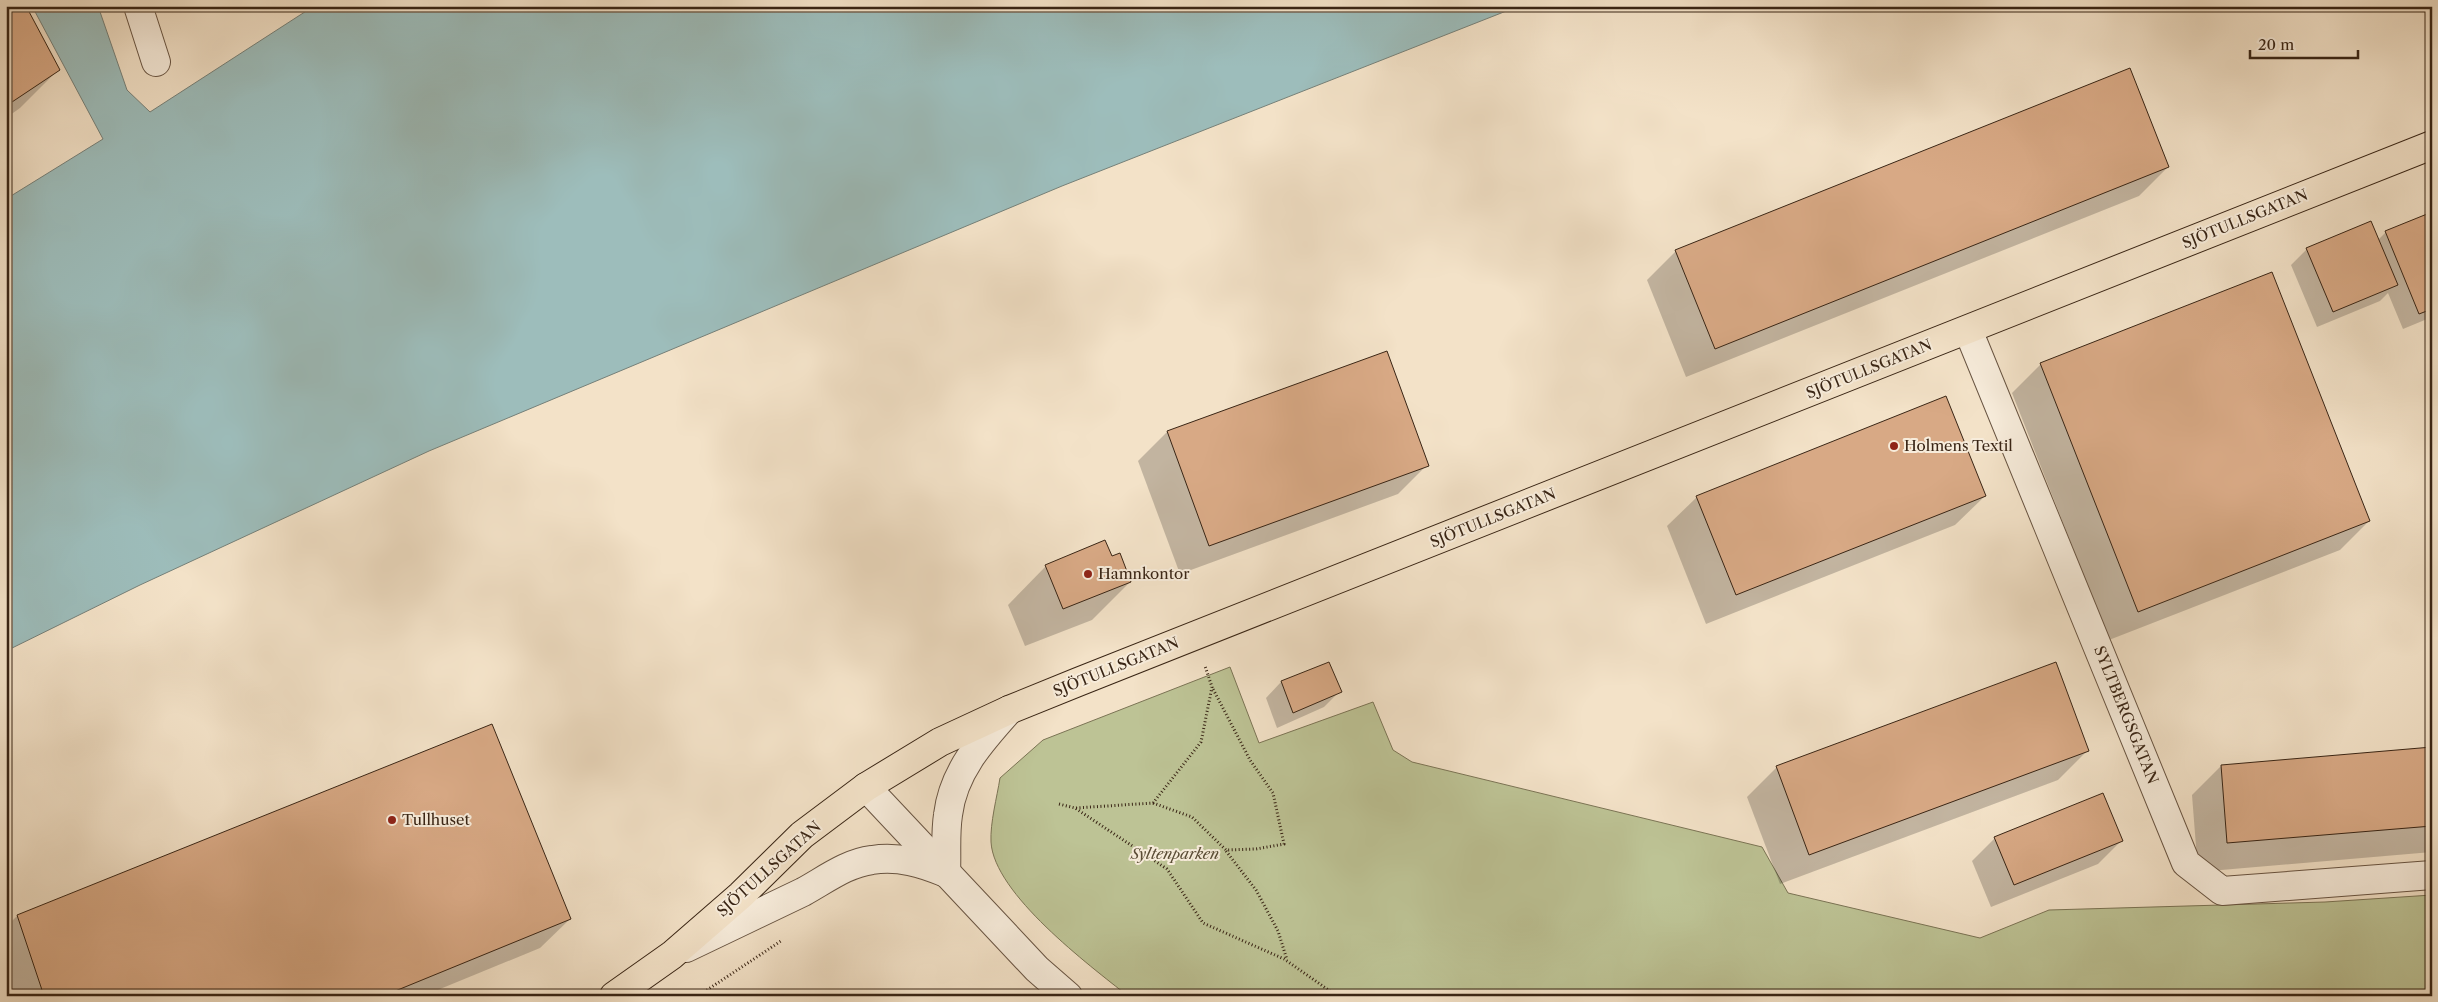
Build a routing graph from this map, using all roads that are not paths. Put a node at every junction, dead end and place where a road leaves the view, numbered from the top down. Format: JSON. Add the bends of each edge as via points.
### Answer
{"nodes":[{"id":1,"x":138,"y":6,"type":"edge"},
{"id":2,"x":156,"y":62,"type":"dead end"},
{"id":3,"x":2432,"y":145,"type":"edge"},
{"id":4,"x":1968,"y":330,"type":"junction"},
{"id":5,"x":1009,"y":710,"type":"junction"},
{"id":6,"x":866,"y":787,"type":"junction"},
{"id":7,"x":946,"y":873,"type":"junction"},
{"id":8,"x":2432,"y":875,"type":"edge"},
{"id":9,"x":672,"y":955,"type":"junction"},
{"id":10,"x":614,"y":996,"type":"edge"},
{"id":11,"x":1068,"y":996,"type":"edge"}],
"edges":[{"from":1,"to":2,"type":"street"},
{"from":3,"to":4,"type":"main road","name":"SJÖTULLSGATAN"},
{"from":4,"to":5,"type":"main road","name":"SJÖTULLSGATAN"},
{"from":4,"to":8,"type":"street","name":"SYLTBERGSGATAN","via":[[2186,863],[2222,891]]},
{"from":5,"to":6,"type":"main road","name":"SJÖTULLSGATAN","via":[[940,742]]},
{"from":5,"to":7,"type":"street","via":[[960,772],[948,814]]},
{"from":6,"to":7,"type":"street"},
{"from":6,"to":9,"type":"main road","name":"SJÖTULLSGATAN","via":[[802,835],[741,895]]},
{"from":7,"to":9,"type":"street","via":[[900,859],[864,862]]},
{"from":7,"to":11,"type":"street"},
{"from":9,"to":10,"type":"main road","name":"SJÖTULLSGATAN"}]}
